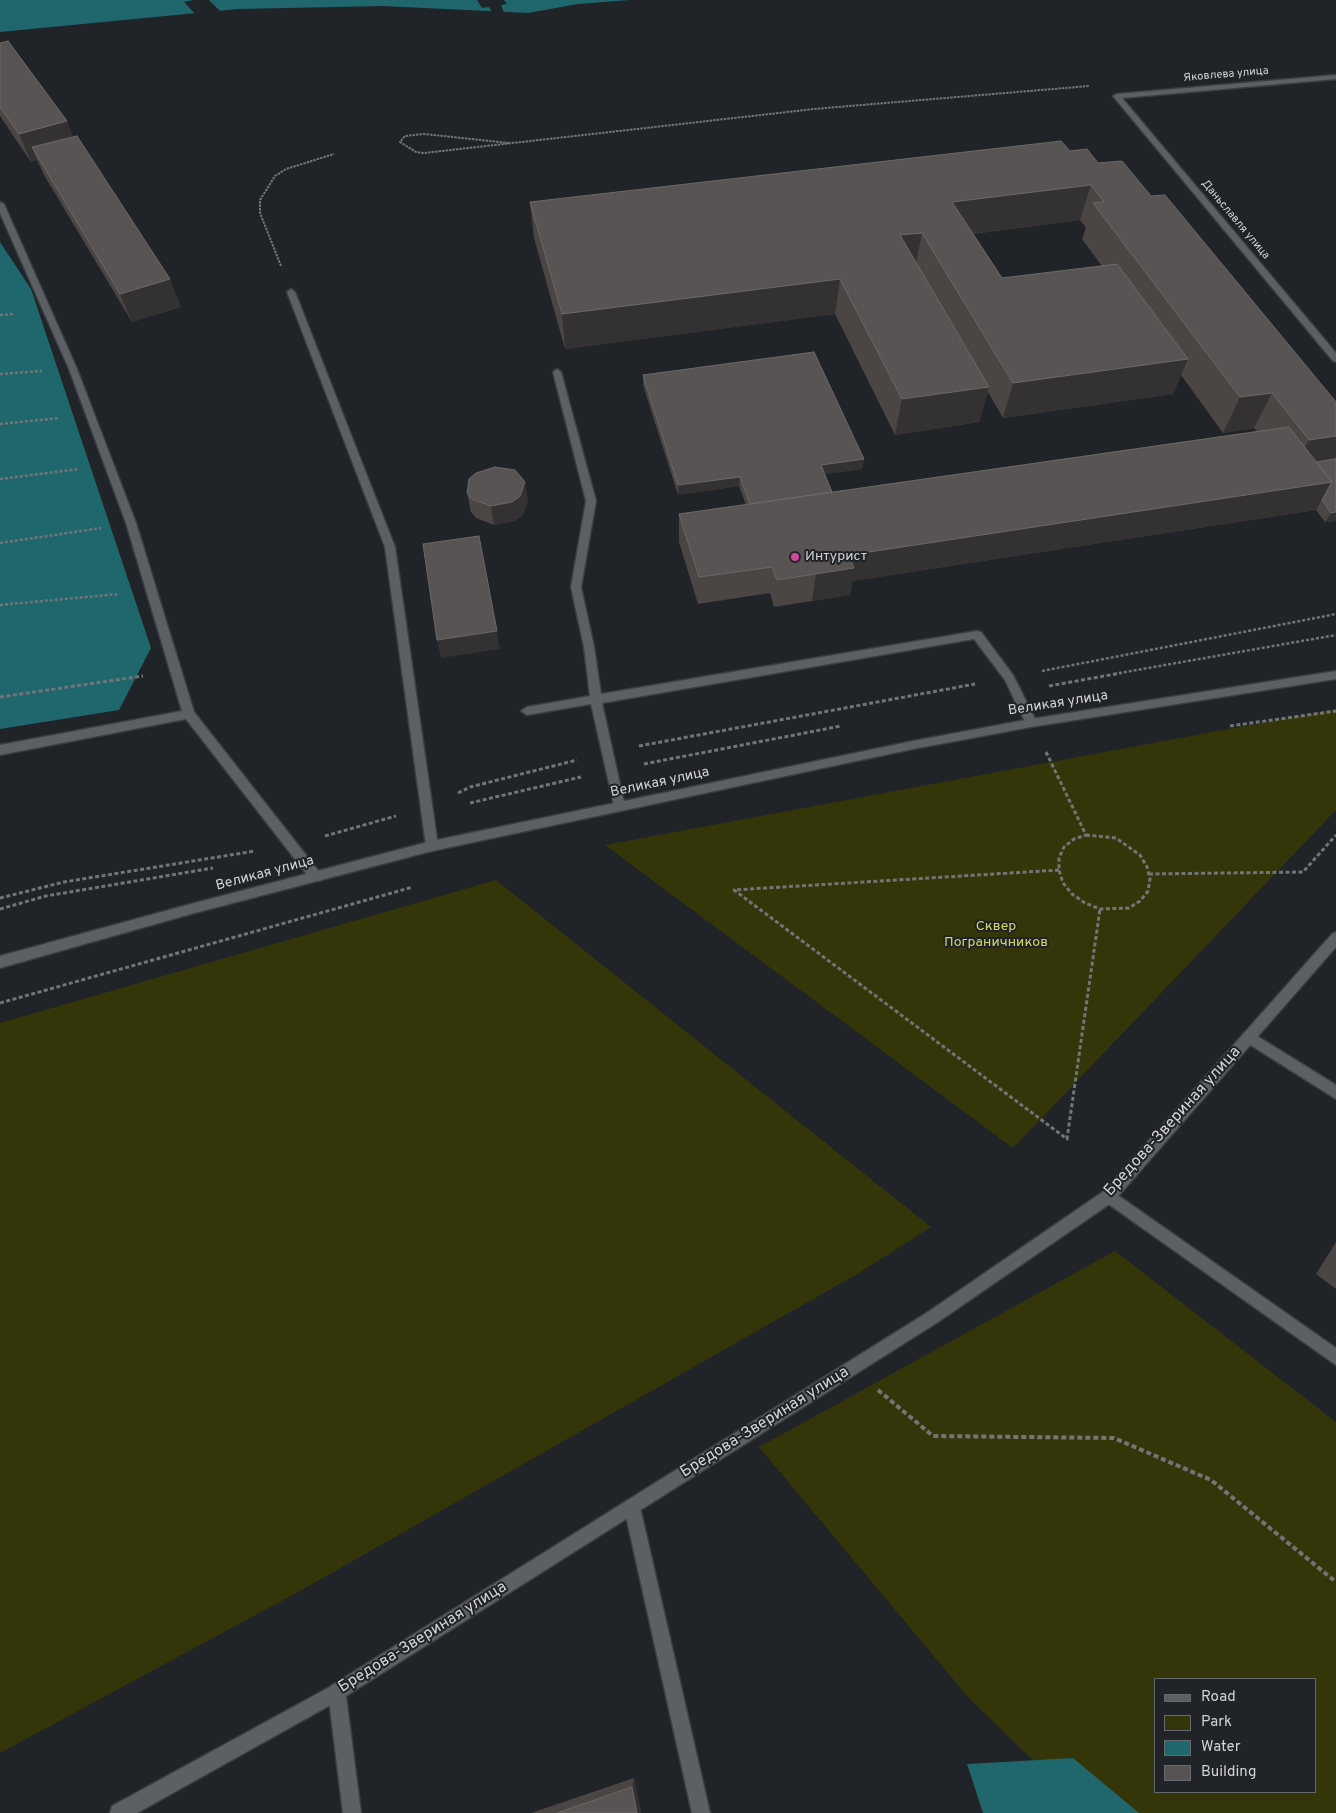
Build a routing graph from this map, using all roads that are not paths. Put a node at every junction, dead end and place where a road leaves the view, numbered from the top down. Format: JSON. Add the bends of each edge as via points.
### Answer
{"nodes":[{"id":1,"x":1336,"y":77,"type":"edge"},
{"id":2,"x":1117,"y":96,"type":"joint"},
{"id":3,"x":0,"y":204,"type":"edge"},
{"id":4,"x":291,"y":292,"type":"road end"},
{"id":5,"x":1336,"y":359,"type":"edge"},
{"id":6,"x":557,"y":372,"type":"dead end"},
{"id":7,"x":1336,"y":675,"type":"edge"},
{"id":8,"x":596,"y":700,"type":"junction"},
{"id":9,"x":527,"y":711,"type":"dead end"},
{"id":10,"x":189,"y":714,"type":"junction"},
{"id":11,"x":1031,"y":723,"type":"junction"},
{"id":12,"x":0,"y":750,"type":"edge"},
{"id":13,"x":619,"y":807,"type":"junction"},
{"id":14,"x":432,"y":846,"type":"junction"},
{"id":15,"x":316,"y":876,"type":"junction"},
{"id":16,"x":1336,"y":938,"type":"edge"},
{"id":17,"x":0,"y":962,"type":"edge"},
{"id":18,"x":1249,"y":1037,"type":"junction"},
{"id":19,"x":1336,"y":1093,"type":"edge"},
{"id":20,"x":1109,"y":1196,"type":"junction"},
{"id":21,"x":1336,"y":1357,"type":"edge"},
{"id":22,"x":632,"y":1507,"type":"junction"},
{"id":23,"x":338,"y":1692,"type":"junction"},
{"id":24,"x":119,"y":1813,"type":"edge"},
{"id":25,"x":352,"y":1813,"type":"edge"},
{"id":26,"x":701,"y":1813,"type":"edge"}],
"edges":[{"from":1,"to":2,"type":"street","name":"Яковлева улица"},
{"from":2,"to":5,"type":"street","name":"Даньславля улица"},
{"from":3,"to":10,"type":"street","via":[[91,415],[131,523]]},
{"from":4,"to":14,"type":"street","via":[[390,547]]},
{"from":6,"to":8,"type":"street","via":[[591,501],[576,587]]},
{"from":7,"to":11,"type":"street","name":"Великая улица"},
{"from":8,"to":9,"type":"street"},
{"from":8,"to":11,"type":"street","via":[[977,635],[1009,678]]},
{"from":8,"to":13,"type":"street"},
{"from":10,"to":12,"type":"street"},
{"from":10,"to":15,"type":"street"},
{"from":11,"to":13,"type":"street","name":"Великая улица"},
{"from":13,"to":14,"type":"street","name":"Великая улица"},
{"from":14,"to":15,"type":"street","name":"Великая улица"},
{"from":15,"to":17,"type":"street","name":"Великая улица"},
{"from":16,"to":18,"type":"street","name":"Бредова-Звериная улица"},
{"from":18,"to":19,"type":"street"},
{"from":18,"to":20,"type":"street","name":"Бредова-Звериная улица"},
{"from":20,"to":21,"type":"street"},
{"from":20,"to":22,"type":"street","name":"Бредова-Звериная улица","via":[[933,1317]]},
{"from":22,"to":23,"type":"street","name":"Бредова-Звериная улица"},
{"from":22,"to":26,"type":"street"},
{"from":23,"to":24,"type":"street","name":"Бредова-Звериная улица"},
{"from":23,"to":25,"type":"street"}]}
